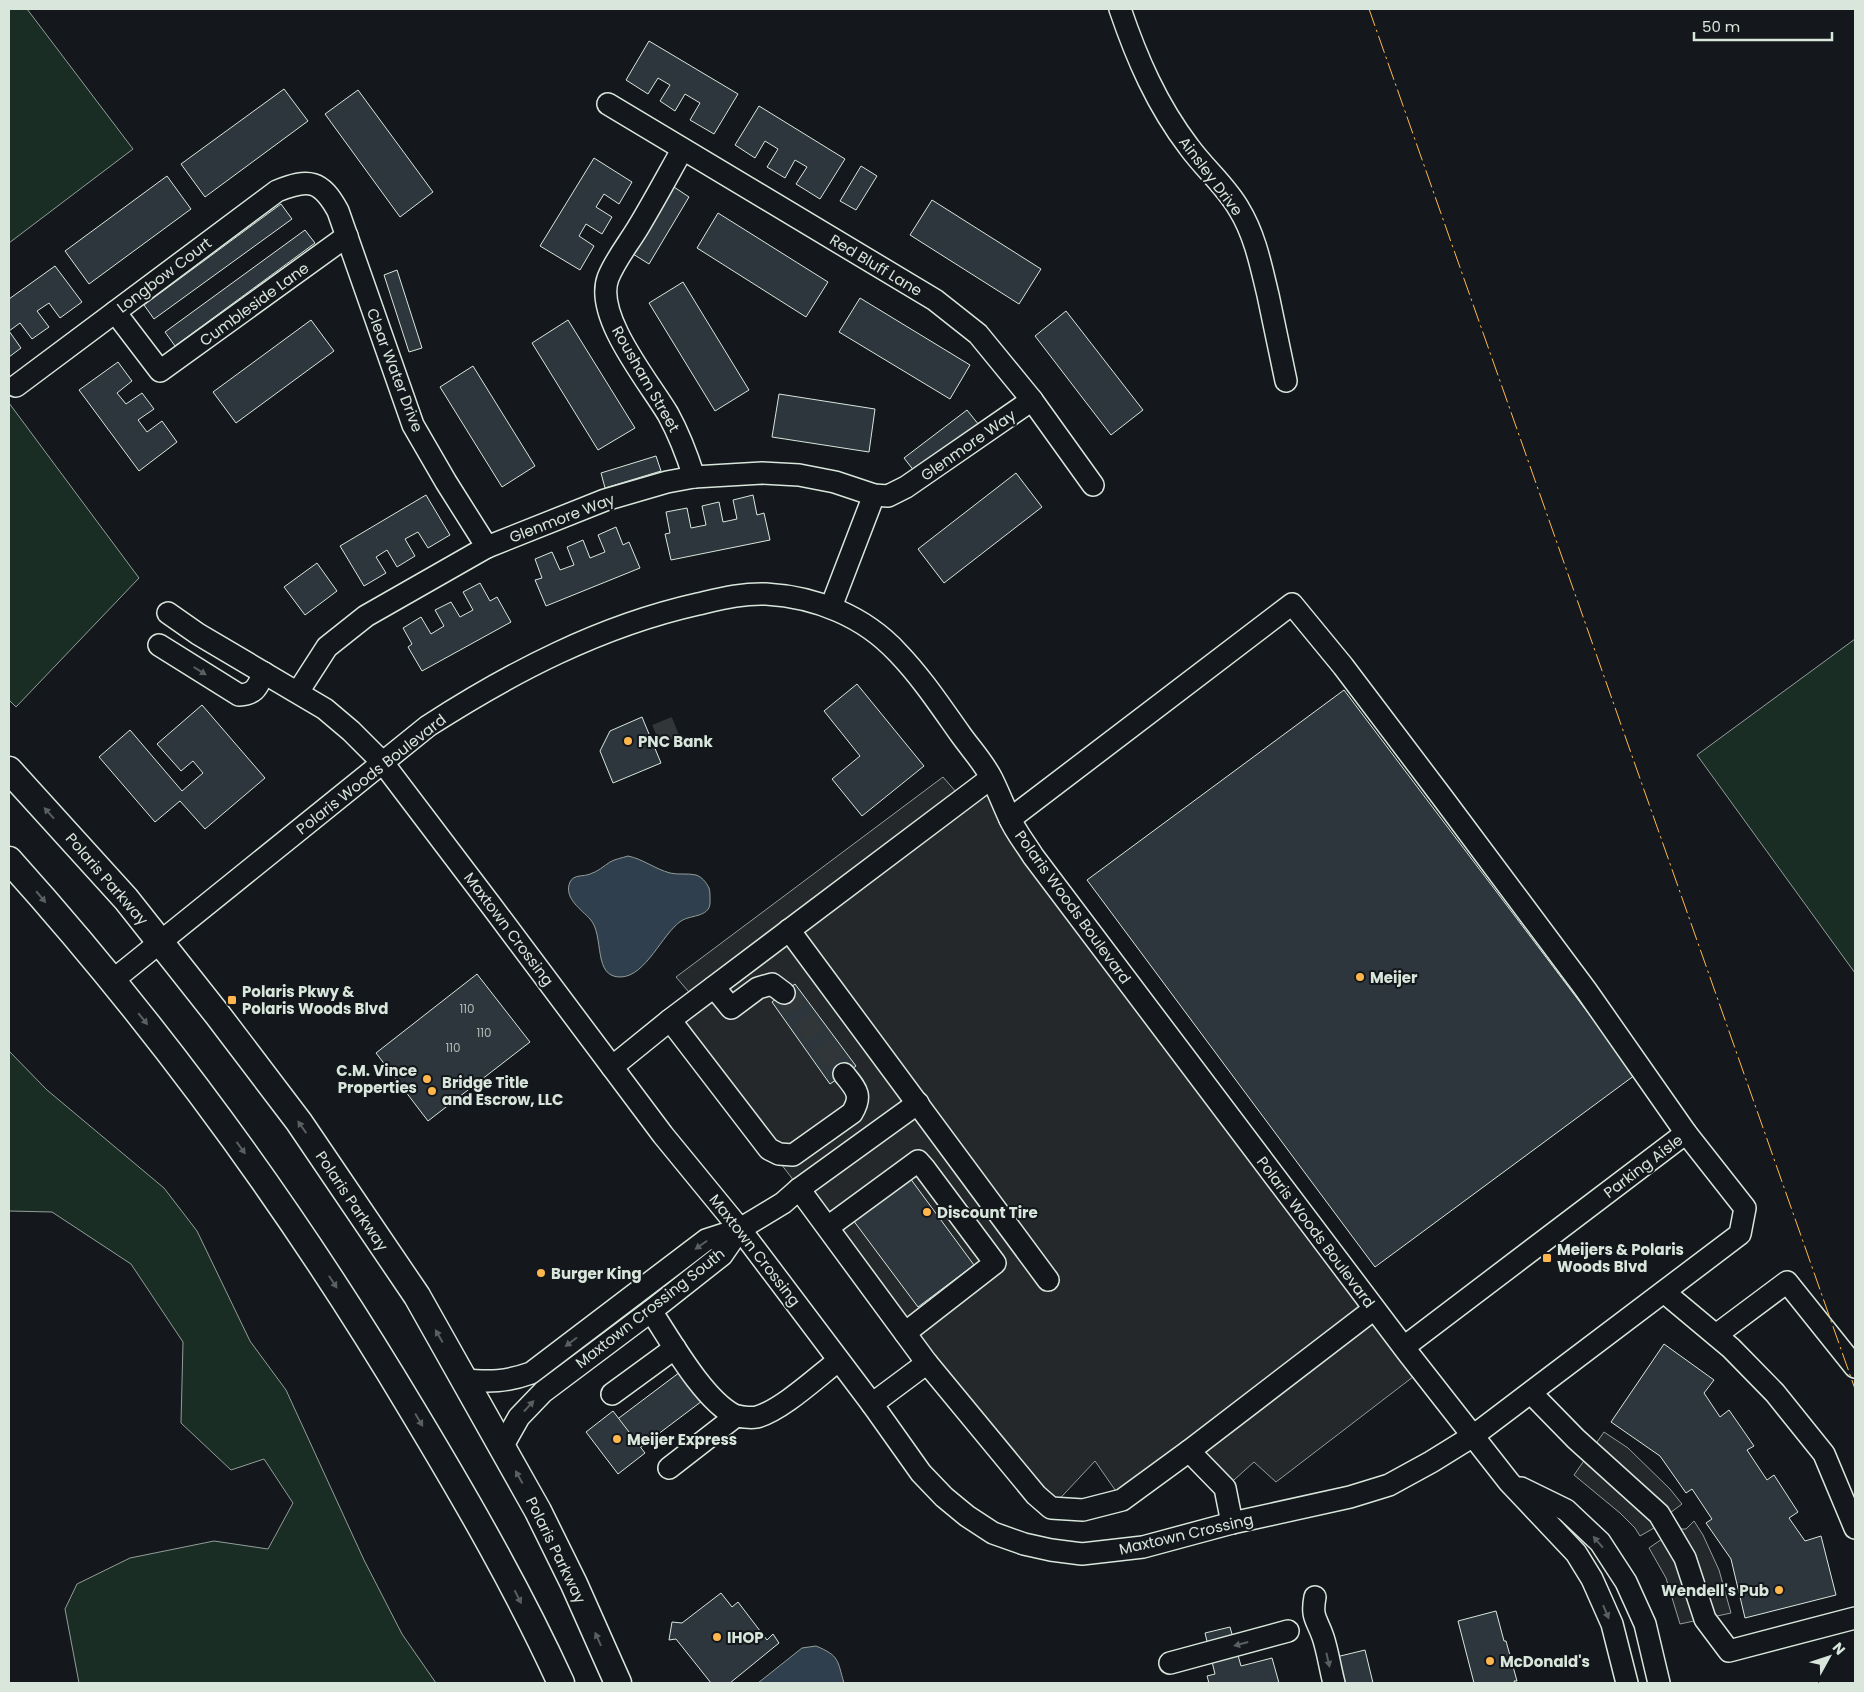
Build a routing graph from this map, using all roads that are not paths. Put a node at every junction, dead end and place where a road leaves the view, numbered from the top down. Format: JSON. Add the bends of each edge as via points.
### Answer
{"nodes":[{"id":1,"x":1120,"y":9,"type":"edge"},
{"id":2,"x":608,"y":104,"type":"dead end"},
{"id":3,"x":682,"y":150,"type":"junction"},
{"id":4,"x":320,"y":187,"type":"joint"},
{"id":5,"x":347,"y":236,"type":"junction"},
{"id":6,"x":115,"y":312,"type":"junction"},
{"id":7,"x":1286,"y":381,"type":"dead end"},
{"id":8,"x":16,"y":386,"type":"dead end"},
{"id":9,"x":1032,"y":400,"type":"junction"},
{"id":10,"x":694,"y":477,"type":"junction"},
{"id":11,"x":1094,"y":485,"type":"dead end"},
{"id":12,"x":874,"y":495,"type":"junction"},
{"id":13,"x":486,"y":547,"type":"junction"},
{"id":14,"x":831,"y":607,"type":"junction"},
{"id":15,"x":168,"y":613,"type":"dead end"},
{"id":16,"x":159,"y":645,"type":"dead end"},
{"id":17,"x":264,"y":673,"type":"junction"},
{"id":18,"x":298,"y":692,"type":"junction"},
{"id":19,"x":383,"y":764,"type":"junction"},
{"id":20,"x":9,"y":770,"type":"edge"},
{"id":21,"x":992,"y":778,"type":"junction"},
{"id":22,"x":1010,"y":819,"type":"junction"},
{"id":23,"x":9,"y":860,"type":"edge"},
{"id":24,"x":789,"y":930,"type":"junction"},
{"id":25,"x":161,"y":943,"type":"junction"},
{"id":26,"x":112,"y":981,"type":"junction"},
{"id":27,"x":714,"y":987,"type":"junction"},
{"id":28,"x":784,"y":993,"type":"tunnel mouth"},
{"id":29,"x":670,"y":1020,"type":"junction"},
{"id":30,"x":612,"y":1067,"type":"junction"},
{"id":31,"x":844,"y":1074,"type":"tunnel mouth"},
{"id":32,"x":918,"y":1103,"type":"junction"},
{"id":33,"x":1686,"y":1133,"type":"junction"},
{"id":34,"x":951,"y":1148,"type":"junction"},
{"id":35,"x":925,"y":1168,"type":"junction"},
{"id":36,"x":800,"y":1189,"type":"junction"},
{"id":37,"x":828,"y":1227,"type":"junction"},
{"id":38,"x":740,"y":1229,"type":"junction"},
{"id":39,"x":1048,"y":1280,"type":"dead end"},
{"id":40,"x":1664,"y":1292,"type":"junction"},
{"id":41,"x":1374,"y":1308,"type":"junction"},
{"id":42,"x":651,"y":1311,"type":"junction"},
{"id":43,"x":906,"y":1333,"type":"junction"},
{"id":44,"x":1716,"y":1335,"type":"junction"},
{"id":45,"x":1404,"y":1347,"type":"junction"},
{"id":46,"x":675,"y":1348,"type":"junction"},
{"id":47,"x":838,"y":1361,"type":"junction"},
{"id":48,"x":927,"y":1363,"type":"junction"},
{"id":49,"x":1855,"y":1367,"type":"edge"},
{"id":50,"x":464,"y":1380,"type":"junction"},
{"id":51,"x":1531,"y":1393,"type":"junction"},
{"id":52,"x":612,"y":1394,"type":"dead end"},
{"id":53,"x":872,"y":1404,"type":"junction"},
{"id":54,"x":736,"y":1416,"type":"junction"},
{"id":55,"x":1473,"y":1436,"type":"junction"},
{"id":56,"x":502,"y":1447,"type":"junction"},
{"id":57,"x":1188,"y":1451,"type":"junction"},
{"id":58,"x":669,"y":1468,"type":"dead end"},
{"id":59,"x":1509,"y":1482,"type":"junction"},
{"id":60,"x":1232,"y":1523,"type":"junction"},
{"id":61,"x":1855,"y":1528,"type":"edge"},
{"id":62,"x":1313,"y":1588,"type":"dead end"},
{"id":63,"x":1855,"y":1618,"type":"edge"},
{"id":64,"x":1288,"y":1632,"type":"dead end"},
{"id":65,"x":1170,"y":1663,"type":"dead end"},
{"id":66,"x":561,"y":1683,"type":"edge"},
{"id":67,"x":618,"y":1683,"type":"edge"},
{"id":68,"x":1334,"y":1683,"type":"edge"},
{"id":69,"x":1627,"y":1683,"type":"edge"},
{"id":70,"x":1659,"y":1683,"type":"edge"}],
"edges":[{"from":1,"to":7,"type":"street","name":"Ainsley Drive","via":[[1159,103],[1190,149],[1240,210],[1259,257]]},
{"from":2,"to":3,"type":"street","name":"Red Bluff Lane"},
{"from":3,"to":9,"type":"street","name":"Red Bluff Lane","via":[[935,300],[978,334]]},
{"from":3,"to":10,"type":"street","name":"Rousham Street","via":[[606,286],[608,310],[616,331],[668,414],[684,445]]},
{"from":4,"to":5,"type":"street","name":"Clear Water Drive","via":[[338,211]]},
{"from":4,"to":6,"type":"street","name":"Longbow Court","via":[[294,184],[277,191]]},
{"from":5,"to":6,"type":"street","name":"Cumbleside Lane","via":[[160,371]]},
{"from":5,"to":13,"type":"street","name":"Clear Water Drive","via":[[414,425]]},
{"from":6,"to":8,"type":"street","name":"Longbow Court"},
{"from":9,"to":11,"type":"street","name":"Red Bluff Lane"},
{"from":9,"to":12,"type":"street","name":"Glenmore Way","via":[[906,487],[888,496]]},
{"from":10,"to":12,"type":"street","name":"Glenmore Way","via":[[762,473],[799,475],[835,482]]},
{"from":10,"to":13,"type":"street","name":"Glenmore Way","via":[[606,500]]},
{"from":12,"to":14,"type":"street"},
{"from":13,"to":18,"type":"street","name":"Glenmore Way","via":[[366,616],[327,647]]},
{"from":14,"to":19,"type":"street","name":"Polaris Woods Boulevard","via":[[794,597],[734,596],[626,625],[574,645],[475,696],[428,726]]},
{"from":14,"to":21,"type":"street","name":"Polaris Woods Boulevard","via":[[875,632],[898,652]]},
{"from":15,"to":17,"type":"street","name":"Maxtown Crossing"},
{"from":16,"to":17,"type":"street","one_way":true,"via":[[239,695],[250,694],[257,688]]},
{"from":17,"to":18,"type":"street","name":"Maxtown Crossing"},
{"from":18,"to":19,"type":"street","name":"Maxtown Crossing","via":[[351,730]]},
{"from":19,"to":25,"type":"street","name":"Polaris Woods Boulevard"},
{"from":19,"to":30,"type":"street","name":"Maxtown Crossing"},
{"from":25,"to":20,"type":"main road","name":"Polaris Parkway","one_way":true,"via":[[126,899]]},
{"from":21,"to":22,"type":"street","name":"Polaris Woods Boulevard"},
{"from":21,"to":24,"type":"street"},
{"from":22,"to":33,"type":"street","via":[[1292,604],[1343,666],[1586,990]]},
{"from":22,"to":41,"type":"street","name":"Polaris Woods Boulevard","via":[[1033,856]]},
{"from":23,"to":26,"type":"main road","one_way":true},
{"from":24,"to":27,"type":"street"},
{"from":24,"to":32,"type":"street"},
{"from":25,"to":26,"type":"street","name":"Polaris Woods Boulevard"},
{"from":50,"to":25,"type":"main road","name":"Polaris Parkway","one_way":true,"via":[[417,1296],[299,1122]]},
{"from":26,"to":66,"type":"main road","one_way":true,"via":[[201,1092],[284,1207],[344,1299],[432,1441]]},
{"from":27,"to":28,"type":"street","via":[[731,1008],[758,988],[772,984]]},
{"from":27,"to":29,"type":"street"},
{"from":29,"to":30,"type":"street"},
{"from":29,"to":31,"type":"street","via":[[769,1149],[779,1154],[793,1156],[852,1113],[858,1102],[857,1089]]},
{"from":30,"to":38,"type":"street","name":"Maxtown Crossing"},
{"from":32,"to":34,"type":"street"},
{"from":32,"to":36,"type":"street"},
{"from":33,"to":40,"type":"street","name":"Parking Aisle","via":[[1745,1208],[1740,1234]]},
{"from":33,"to":45,"type":"street","name":"Parking Aisle"},
{"from":34,"to":35,"type":"street"},
{"from":34,"to":39,"type":"street"},
{"from":35,"to":37,"type":"street","via":[[918,1161]]},
{"from":35,"to":43,"type":"street","via":[[995,1263]]},
{"from":36,"to":37,"type":"street"},
{"from":36,"to":38,"type":"street"},
{"from":37,"to":43,"type":"street"},
{"from":38,"to":42,"type":"street","name":"Maxtown Crossing South","via":[[722,1255]]},
{"from":38,"to":47,"type":"street","name":"Maxtown Crossing"},
{"from":38,"to":50,"type":"street","name":"Maxtown Crossing South","one_way":true,"via":[[706,1240],[531,1373],[512,1380]]},
{"from":40,"to":44,"type":"street"},
{"from":40,"to":51,"type":"street","name":"Parking Aisle"},
{"from":41,"to":45,"type":"street","name":"Polaris Woods Boulevard"},
{"from":41,"to":57,"type":"street"},
{"from":42,"to":46,"type":"street"},
{"from":56,"to":42,"type":"street","name":"Maxtown Crossing South","one_way":true,"via":[[520,1417],[543,1392]]},
{"from":43,"to":48,"type":"street"},
{"from":44,"to":49,"type":"street","via":[[1787,1282]]},
{"from":44,"to":61,"type":"street","via":[[1775,1393],[1824,1454]]},
{"from":45,"to":55,"type":"street","name":"Polaris Woods Boulevard"},
{"from":46,"to":52,"type":"street"},
{"from":46,"to":54,"type":"street","via":[[701,1385]]},
{"from":47,"to":53,"type":"street","name":"Maxtown Crossing"},
{"from":47,"to":54,"type":"street","via":[[780,1405],[756,1417]]},
{"from":48,"to":53,"type":"street"},
{"from":48,"to":57,"type":"street","via":[[1036,1495],[1051,1508],[1083,1510],[1122,1500]]},
{"from":50,"to":56,"type":"main road","name":"Polaris Parkway"},
{"from":51,"to":55,"type":"street","name":"Parking Aisle"},
{"from":51,"to":63,"type":"street","via":[[1576,1439],[1659,1514],[1685,1558],[1705,1619],[1729,1651]]},
{"from":53,"to":60,"type":"street","name":"Maxtown Crossing","via":[[921,1473],[944,1497],[993,1533],[1024,1544],[1082,1554],[1143,1546]]},
{"from":54,"to":58,"type":"street"},
{"from":55,"to":59,"type":"street","name":"Polaris Woods Boulevard"},
{"from":55,"to":60,"type":"street","name":"Maxtown Crossing","via":[[1388,1485],[1350,1497]]},
{"from":67,"to":56,"type":"main road","name":"Polaris Parkway","one_way":true,"via":[[574,1584]]},
{"from":57,"to":60,"type":"street","via":[[1226,1488]]},
{"from":59,"to":69,"type":"street","name":"Polaris Woods Boulevard","one_way":true,"via":[[1576,1553],[1592,1578],[1612,1624]]},
{"from":70,"to":59,"type":"street","name":"Polaris Woods Boulevard","one_way":true,"via":[[1645,1624],[1626,1582],[1600,1542],[1566,1510]]},
{"from":62,"to":68,"type":"street","one_way":true,"via":[[1312,1610],[1323,1637]]},
{"from":64,"to":65,"type":"street","one_way":true}]}
